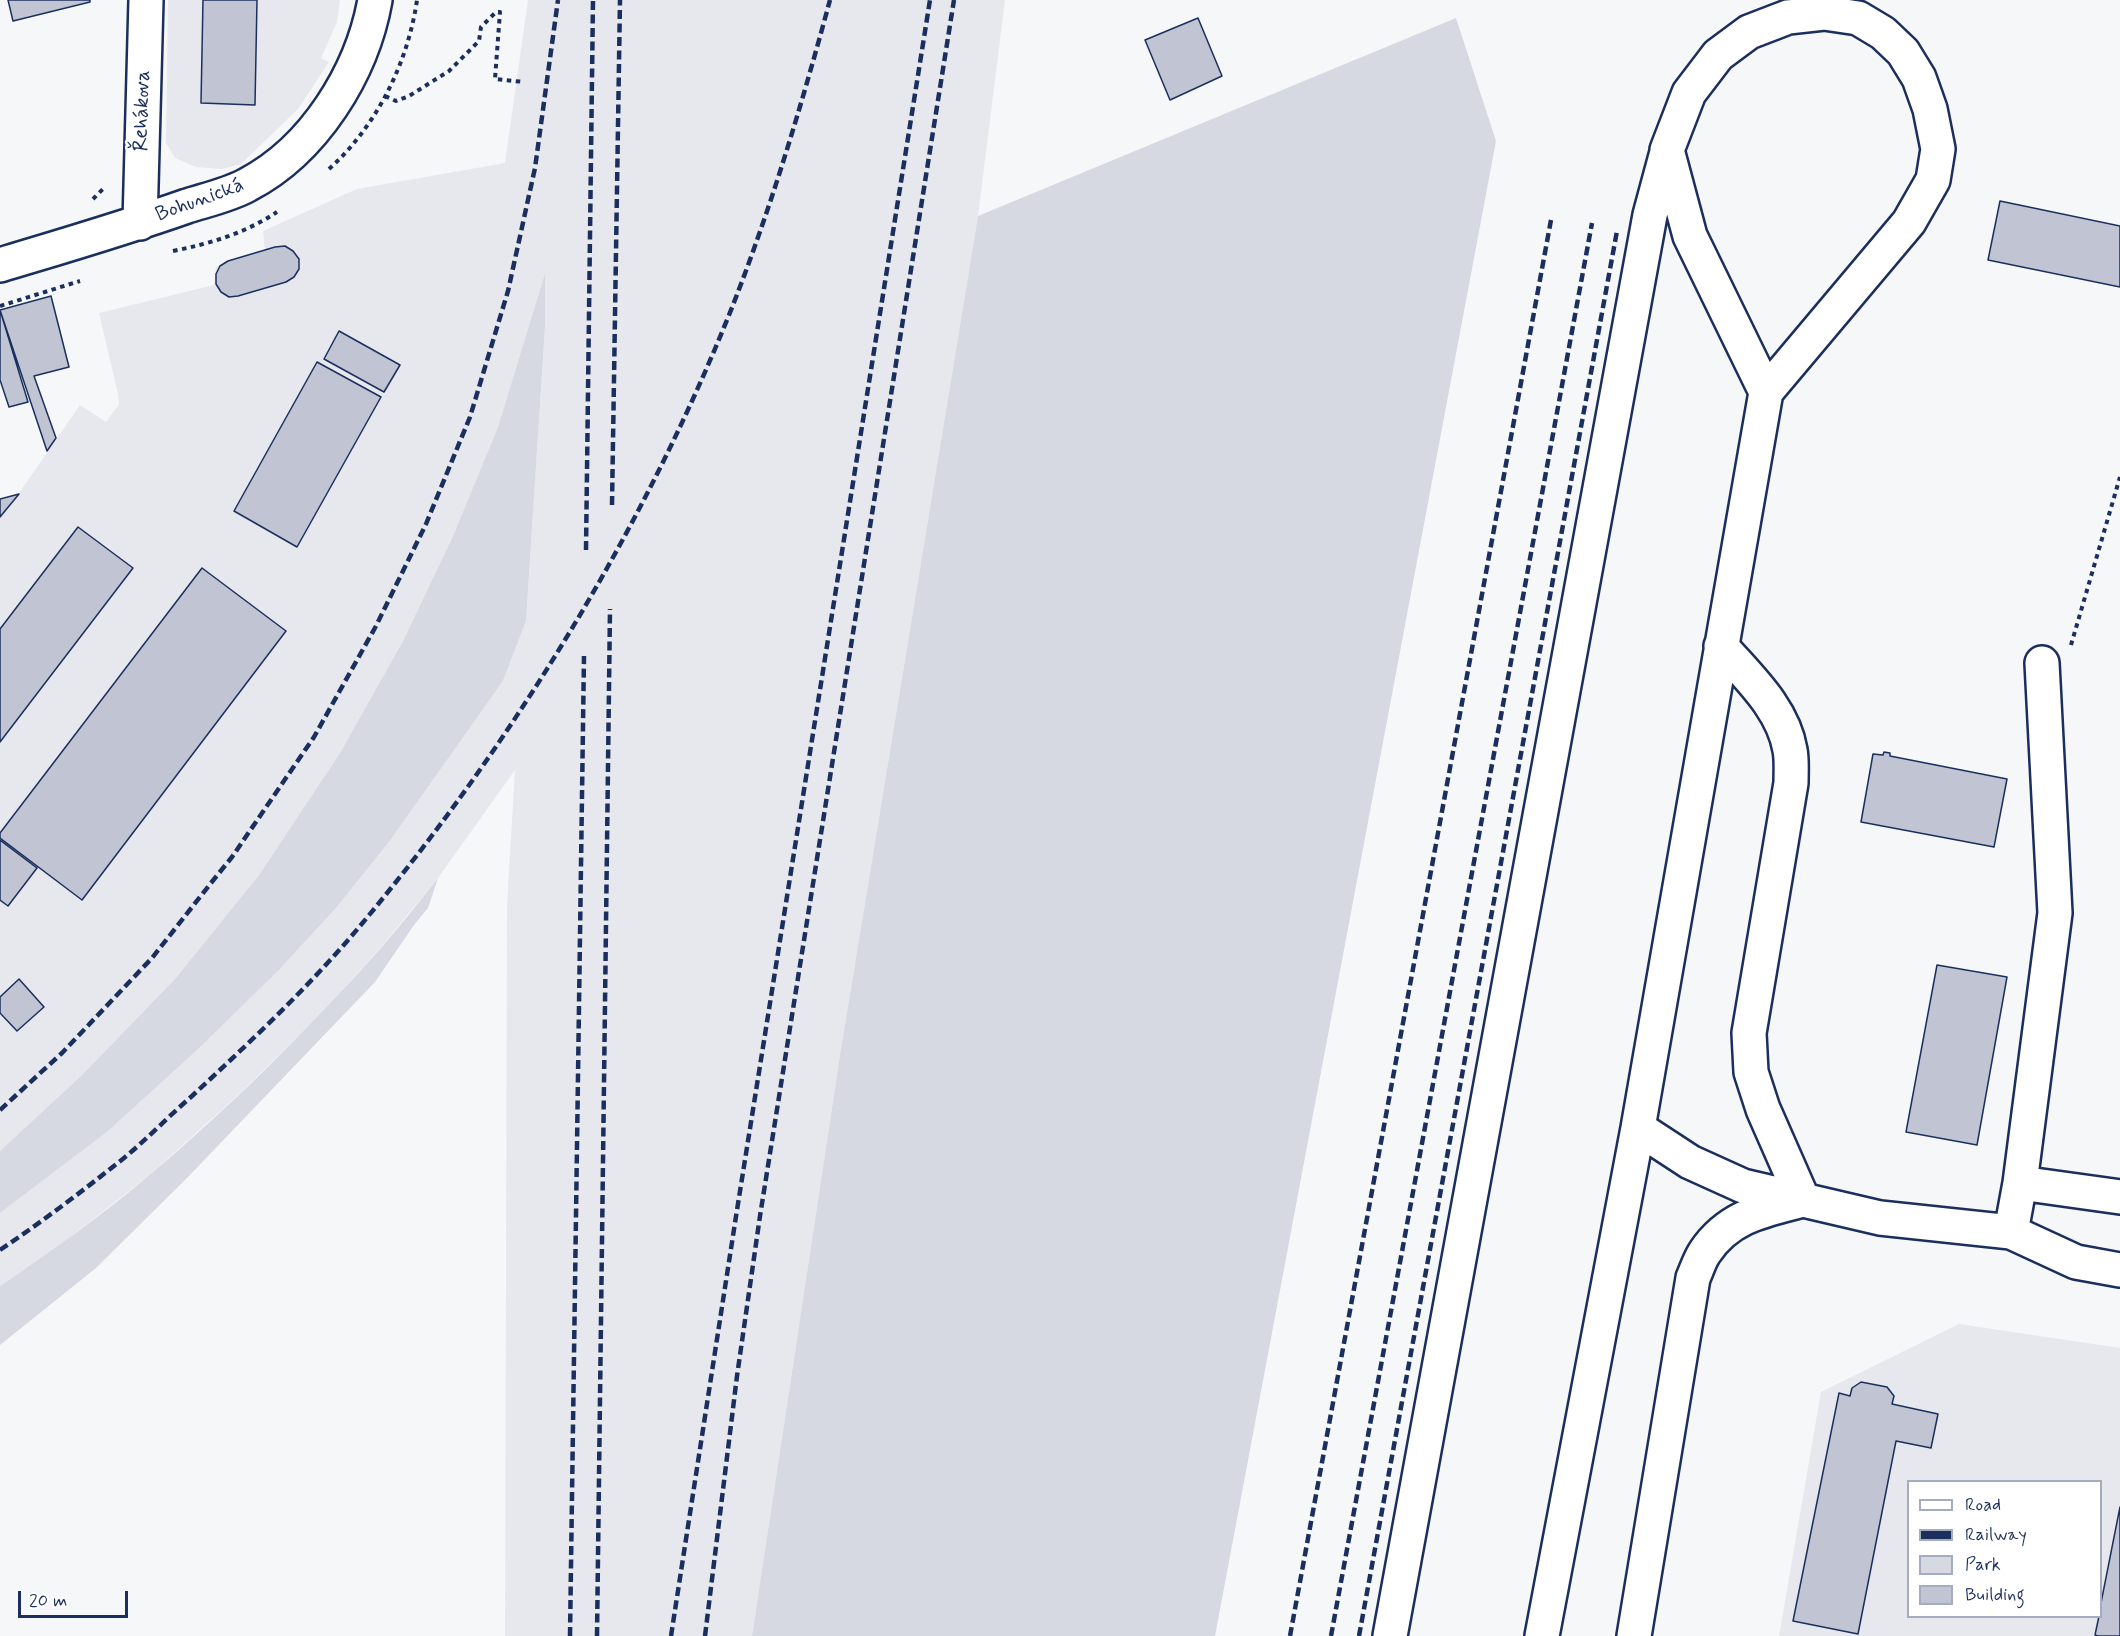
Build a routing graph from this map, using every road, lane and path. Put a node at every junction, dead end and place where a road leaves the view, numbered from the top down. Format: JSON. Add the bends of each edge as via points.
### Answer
{"nodes":[{"id":1,"x":146,"y":0,"type":"edge"},
{"id":2,"x":375,"y":0,"type":"edge"},
{"id":3,"x":524,"y":82,"type":"dead end"},
{"id":4,"x":385,"y":96,"type":"dead end"},
{"id":5,"x":142,"y":150,"type":"junction"},
{"id":6,"x":1667,"y":150,"type":"junction"},
{"id":7,"x":87,"y":205,"type":"dead end"},
{"id":8,"x":140,"y":223,"type":"junction"},
{"id":9,"x":0,"y":265,"type":"edge"},
{"id":10,"x":1766,"y":392,"type":"junction"},
{"id":11,"x":2120,"y":477,"type":"edge"},
{"id":12,"x":1721,"y":646,"type":"junction"},
{"id":13,"x":2055,"y":659,"type":"joint"},
{"id":14,"x":1638,"y":1128,"type":"junction"},
{"id":15,"x":2020,"y":1183,"type":"junction"},
{"id":16,"x":2120,"y":1197,"type":"edge"},
{"id":17,"x":1803,"y":1200,"type":"junction"},
{"id":18,"x":2011,"y":1232,"type":"junction"},
{"id":19,"x":2120,"y":1270,"type":"edge"},
{"id":20,"x":1390,"y":1636,"type":"edge"},
{"id":21,"x":1542,"y":1636,"type":"edge"},
{"id":22,"x":1634,"y":1636,"type":"edge"}],
"edges":[{"from":1,"to":5,"type":"street","name":"Řehákova"},
{"from":2,"to":8,"type":"street","name":"Bohunická","via":[[351,74],[311,134],[247,185]]},
{"from":3,"to":4,"type":"path","via":[[495,80],[500,12],[496,12],[481,27],[479,41],[449,71],[396,102]]},
{"from":5,"to":7,"type":"path"},
{"from":5,"to":8,"type":"street","name":"Řehákova"},
{"from":6,"to":10,"type":"street","via":[[1690,236]]},
{"from":6,"to":10,"type":"street","via":[[1689,93],[1718,55],[1749,32],[1788,17],[1824,13],[1858,18],[1884,33],[1903,52],[1919,78],[1938,149],[1933,180],[1909,222]]},
{"from":6,"to":20,"type":"street","via":[[1648,227]]},
{"from":8,"to":9,"type":"street","name":"Bohunická"},
{"from":10,"to":12,"type":"street"},
{"from":11,"to":13,"type":"path"},
{"from":12,"to":14,"type":"street"},
{"from":12,"to":17,"type":"street","via":[[1782,721],[1791,751],[1791,783],[1749,1033],[1751,1072],[1762,1108]]},
{"from":13,"to":15,"type":"street","via":[[2055,912]]},
{"from":14,"to":17,"type":"street","via":[[1690,1162],[1743,1186]]},
{"from":14,"to":21,"type":"street"},
{"from":15,"to":16,"type":"street"},
{"from":15,"to":18,"type":"street"},
{"from":17,"to":18,"type":"street","via":[[1880,1218]]},
{"from":17,"to":22,"type":"street","via":[[1753,1213],[1725,1228],[1704,1252],[1693,1278]]},
{"from":18,"to":19,"type":"street","via":[[2076,1262]]}]}
